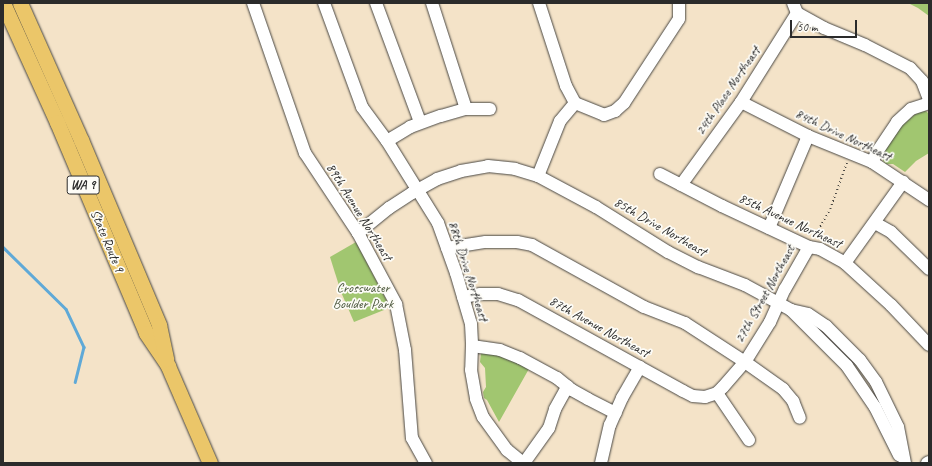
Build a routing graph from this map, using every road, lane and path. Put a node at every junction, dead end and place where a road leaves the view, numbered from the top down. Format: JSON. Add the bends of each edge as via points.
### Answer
{"nodes":[{"id":1,"x":3,"y":3,"type":"edge"},
{"id":2,"x":20,"y":3,"type":"edge"},
{"id":3,"x":253,"y":3,"type":"edge"},
{"id":4,"x":324,"y":3,"type":"edge"},
{"id":5,"x":376,"y":3,"type":"edge"},
{"id":6,"x":432,"y":3,"type":"edge"},
{"id":7,"x":539,"y":3,"type":"edge"},
{"id":8,"x":679,"y":3,"type":"edge"},
{"id":9,"x":795,"y":8,"type":"edge"},
{"id":10,"x":929,"y":99,"type":"edge"},
{"id":11,"x":741,"y":102,"type":"junction"},
{"id":12,"x":575,"y":103,"type":"junction"},
{"id":13,"x":929,"y":103,"type":"edge"},
{"id":14,"x":466,"y":109,"type":"junction"},
{"id":15,"x":490,"y":109,"type":"dead end"},
{"id":16,"x":420,"y":122,"type":"junction"},
{"id":17,"x":808,"y":136,"type":"junction"},
{"id":18,"x":387,"y":141,"type":"junction"},
{"id":19,"x":851,"y":153,"type":"junction"},
{"id":20,"x":872,"y":162,"type":"junction"},
{"id":21,"x":660,"y":174,"type":"dead end"},
{"id":22,"x":538,"y":176,"type":"junction"},
{"id":23,"x":903,"y":182,"type":"junction"},
{"id":24,"x":681,"y":185,"type":"junction"},
{"id":25,"x":418,"y":189,"type":"junction"},
{"id":26,"x":929,"y":200,"type":"edge"},
{"id":27,"x":875,"y":223,"type":"junction"},
{"id":28,"x":769,"y":228,"type":"junction"},
{"id":29,"x":358,"y":233,"type":"junction"},
{"id":30,"x":809,"y":247,"type":"junction"},
{"id":31,"x":447,"y":248,"type":"junction"},
{"id":32,"x":845,"y":263,"type":"junction"},
{"id":33,"x":929,"y":270,"type":"edge"},
{"id":34,"x":462,"y":297,"type":"junction"},
{"id":35,"x":779,"y":303,"type":"junction"},
{"id":36,"x":791,"y":310,"type":"junction"},
{"id":37,"x":929,"y":345,"type":"edge"},
{"id":38,"x":472,"y":346,"type":"junction"},
{"id":39,"x":745,"y":362,"type":"junction"},
{"id":40,"x":168,"y":366,"type":"junction"},
{"id":41,"x":865,"y":367,"type":"junction"},
{"id":42,"x":640,"y":368,"type":"junction"},
{"id":43,"x":855,"y":377,"type":"junction"},
{"id":44,"x":568,"y":386,"type":"junction"},
{"id":45,"x":717,"y":393,"type":"junction"},
{"id":46,"x":616,"y":413,"type":"junction"},
{"id":47,"x":800,"y":418,"type":"dead end"},
{"id":48,"x":749,"y":440,"type":"dead end"},
{"id":49,"x":210,"y":463,"type":"edge"},
{"id":50,"x":426,"y":463,"type":"edge"},
{"id":51,"x":523,"y":463,"type":"edge"},
{"id":52,"x":601,"y":463,"type":"edge"},
{"id":53,"x":904,"y":463,"type":"edge"}],
"edges":[{"from":1,"to":40,"type":"main road","name":"State Route 9","number":"WA 9","via":[[57,122],[146,333]]},
{"from":2,"to":40,"type":"main road","name":"State Route 9","number":"WA 9","via":[[159,325]]},
{"from":3,"to":29,"type":"street","name":"89th Avenue Northeast","via":[[305,153]]},
{"from":4,"to":18,"type":"street","name":"88th Drive Northeast","via":[[362,107]]},
{"from":5,"to":16,"type":"street"},
{"from":6,"to":14,"type":"street"},
{"from":7,"to":12,"type":"street","via":[[566,86]]},
{"from":8,"to":12,"type":"street","via":[[679,20],[624,103],[615,111],[604,115]]},
{"from":9,"to":10,"type":"street","via":[[842,37],[865,45],[910,68],[922,81]]},
{"from":9,"to":11,"type":"street","name":"24th Place Northeast"},
{"from":11,"to":17,"type":"street","name":"84th Drive Northeast"},
{"from":11,"to":24,"type":"street","name":"24th Place Northeast"},
{"from":12,"to":22,"type":"street","via":[[560,121]]},
{"from":13,"to":20,"type":"street","via":[[911,109],[897,122]]},
{"from":14,"to":15,"type":"street"},
{"from":14,"to":16,"type":"street"},
{"from":16,"to":18,"type":"street"},
{"from":17,"to":19,"type":"street","name":"84th Drive Northeast"},
{"from":17,"to":28,"type":"street"},
{"from":18,"to":25,"type":"street","name":"88th Drive Northeast"},
{"from":19,"to":20,"type":"street","name":"84th Drive Northeast"},
{"from":19,"to":30,"type":"path","via":[[830,209]]},
{"from":20,"to":23,"type":"street","name":"84th Drive Northeast"},
{"from":21,"to":24,"type":"street","name":"85th Avenue Northeast"},
{"from":22,"to":25,"type":"street","name":"85th Drive Northeast","via":[[515,168],[488,166],[437,179]]},
{"from":22,"to":35,"type":"street","name":"85th Drive Northeast","via":[[596,207],[668,252],[745,285]]},
{"from":23,"to":26,"type":"street","name":"84th Drive Northeast"},
{"from":23,"to":27,"type":"street"},
{"from":24,"to":28,"type":"street","name":"85th Avenue Northeast"},
{"from":25,"to":29,"type":"street","name":"85th Drive Northeast"},
{"from":25,"to":31,"type":"street","name":"88th Drive Northeast","via":[[438,223]]},
{"from":27,"to":32,"type":"street"},
{"from":27,"to":33,"type":"street","via":[[891,232]]},
{"from":28,"to":30,"type":"street","name":"85th Avenue Northeast"},
{"from":29,"to":50,"type":"street","name":"89th Avenue Northeast","via":[[396,304],[405,350],[412,438]]},
{"from":30,"to":32,"type":"street","name":"85th Avenue Northeast","via":[[820,249]]},
{"from":30,"to":35,"type":"street","name":"27th Street Northeast"},
{"from":31,"to":34,"type":"street","name":"88th Drive Northeast"},
{"from":31,"to":39,"type":"street","via":[[486,242],[517,242],[532,245],[644,307],[684,323]]},
{"from":32,"to":37,"type":"street","name":"85th Avenue Northeast","via":[[891,305]]},
{"from":34,"to":38,"type":"street","name":"88th Drive Northeast","via":[[470,324]]},
{"from":34,"to":42,"type":"street","name":"87th Avenue Northeast","via":[[498,294],[518,300]]},
{"from":35,"to":36,"type":"street","name":"85th Drive Northeast"},
{"from":35,"to":39,"type":"street","name":"27th Street Northeast"},
{"from":36,"to":41,"type":"street","name":"85th Drive Northeast","via":[[808,314],[826,326],[845,342]]},
{"from":36,"to":43,"type":"street","name":"85th Drive Northeast"},
{"from":38,"to":44,"type":"street","via":[[500,350],[520,358]]},
{"from":38,"to":51,"type":"street","name":"88th Drive Northeast","via":[[471,370],[476,399],[483,417],[507,450]]},
{"from":39,"to":45,"type":"street","name":"27th Street Northeast"},
{"from":39,"to":47,"type":"street","via":[[783,389],[793,401]]},
{"from":40,"to":49,"type":"main road","name":"State Route 9","number":"WA 9"},
{"from":41,"to":43,"type":"street"},
{"from":41,"to":53,"type":"street","name":"85th Drive Northeast","via":[[876,382],[898,427]]},
{"from":42,"to":45,"type":"street","name":"87th Avenue Northeast","via":[[693,396],[705,397]]},
{"from":42,"to":46,"type":"street"},
{"from":43,"to":53,"type":"street","name":"85th Drive Northeast","via":[[875,407]]},
{"from":44,"to":46,"type":"street"},
{"from":44,"to":51,"type":"street","via":[[555,409],[549,428]]},
{"from":45,"to":48,"type":"street"},
{"from":46,"to":52,"type":"street","via":[[610,425]]}]}
